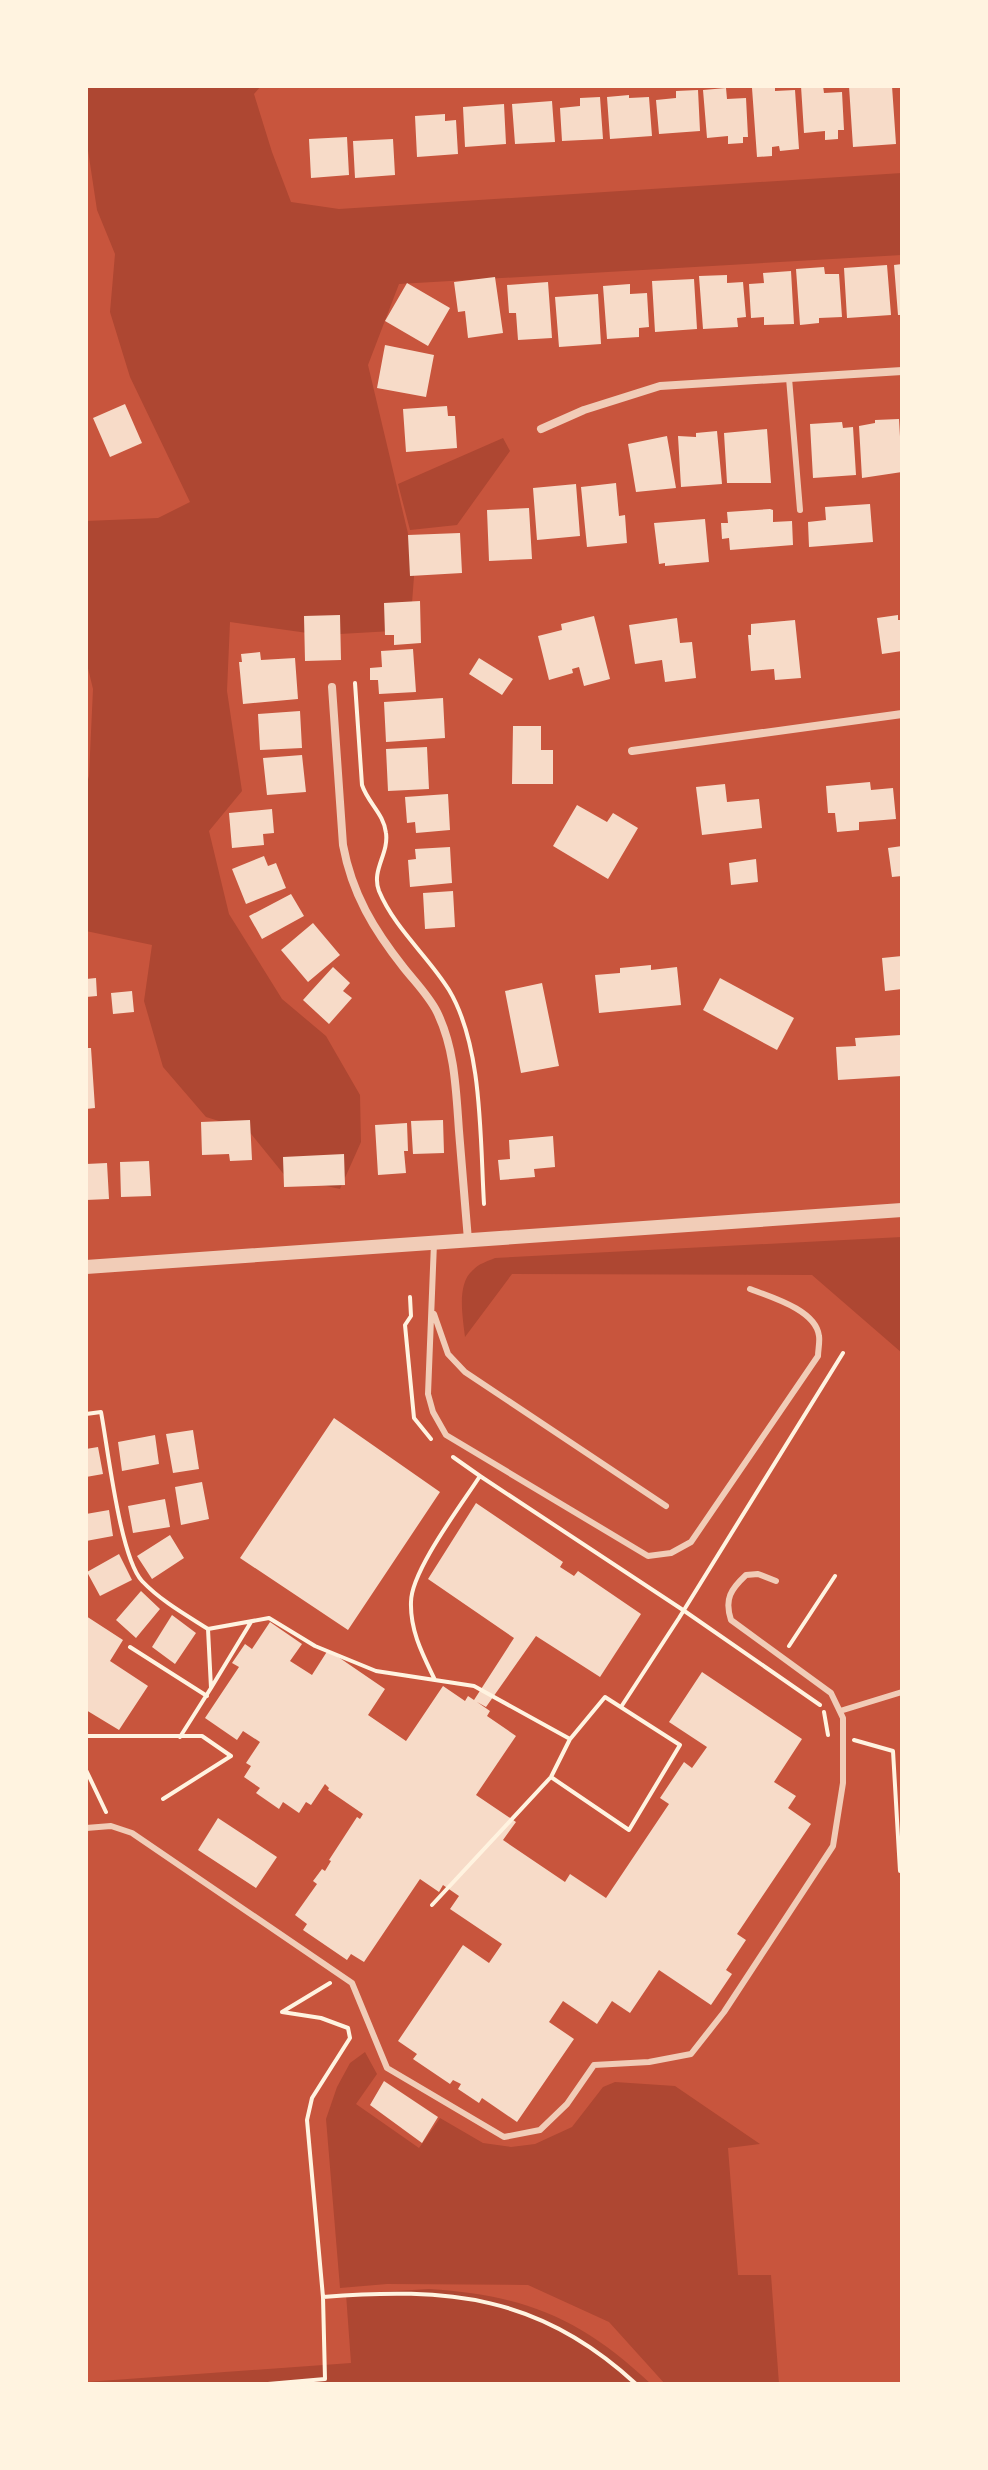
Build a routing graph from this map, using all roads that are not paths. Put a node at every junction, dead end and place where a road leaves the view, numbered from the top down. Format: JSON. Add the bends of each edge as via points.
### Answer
{"nodes":[{"id":1,"x":902,"y":371,"type":"edge"},
{"id":2,"x":789,"y":378,"type":"junction"},
{"id":3,"x":541,"y":429,"type":"dead end"},
{"id":4,"x":800,"y":510,"type":"dead end"},
{"id":5,"x":332,"y":687,"type":"dead end"},
{"id":6,"x":902,"y":714,"type":"edge"},
{"id":7,"x":632,"y":751,"type":"dead end"},
{"id":8,"x":902,"y":1210,"type":"edge"},
{"id":9,"x":468,"y":1240,"type":"junction"},
{"id":10,"x":434,"y":1243,"type":"junction"},
{"id":11,"x":86,"y":1267,"type":"edge"},
{"id":12,"x":750,"y":1289,"type":"dead end"},
{"id":13,"x":432,"y":1310,"type":"junction"},
{"id":14,"x":666,"y":1506,"type":"dead end"},
{"id":15,"x":776,"y":1581,"type":"dead end"},
{"id":16,"x":902,"y":1692,"type":"edge"},
{"id":17,"x":840,"y":1711,"type":"junction"},
{"id":18,"x":86,"y":1828,"type":"edge"}],
"edges":[{"from":1,"to":2,"type":"street"},
{"from":2,"to":3,"type":"street","via":[[660,386]]},
{"from":2,"to":4,"type":"lane"},
{"from":5,"to":9,"type":"street","via":[[348,871],[370,921],[425,992],[446,1033],[455,1072]]},
{"from":6,"to":7,"type":"street"},
{"from":8,"to":9,"type":"street"},
{"from":9,"to":10,"type":"street"},
{"from":10,"to":11,"type":"street"},
{"from":10,"to":13,"type":"lane"},
{"from":12,"to":13,"type":"lane","via":[[811,1319],[820,1334],[818,1356],[691,1542],[671,1553],[648,1556],[446,1435],[428,1394]]},
{"from":13,"to":14,"type":"lane","via":[[448,1354],[465,1372]]},
{"from":15,"to":17,"type":"lane","via":[[746,1575],[728,1597],[731,1620],[831,1693]]},
{"from":16,"to":17,"type":"lane"},
{"from":17,"to":18,"type":"lane","via":[[843,1783],[833,1846],[691,2054],[594,2065],[567,2104],[540,2130],[504,2137],[387,2068],[352,1983],[132,1833],[111,1826]]}]}
